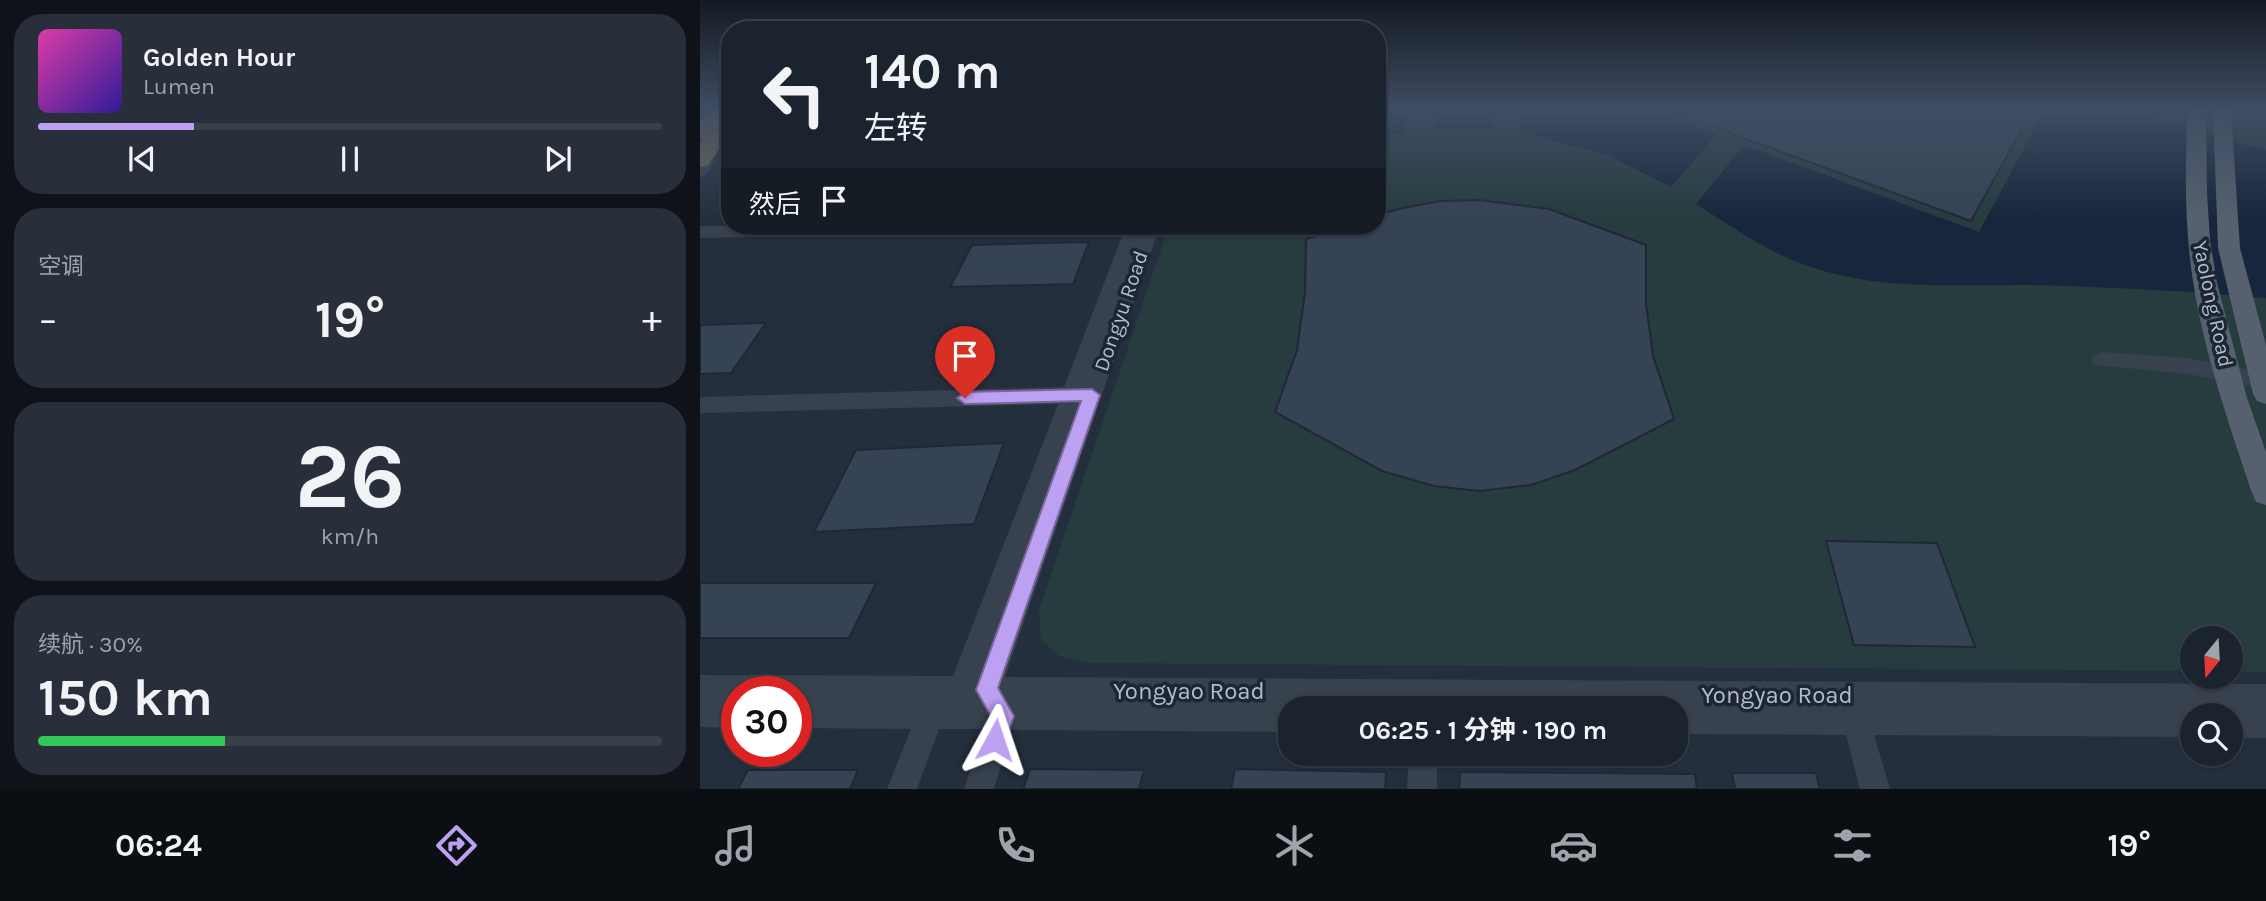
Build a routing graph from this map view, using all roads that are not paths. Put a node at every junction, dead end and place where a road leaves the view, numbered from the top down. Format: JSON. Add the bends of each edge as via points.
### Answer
{"nodes":[{"id":1,"x":708,"y":146,"type":"edge"},
{"id":2,"x":2198,"y":146,"type":"edge"},
{"id":3,"x":2224,"y":146,"type":"edge"},
{"id":4,"x":700,"y":173,"type":"edge"},
{"id":5,"x":700,"y":232,"type":"edge"},
{"id":6,"x":721,"y":232,"type":"edge"},
{"id":7,"x":1132,"y":235,"type":"edge"},
{"id":8,"x":1147,"y":235,"type":"edge"},
{"id":9,"x":2101,"y":360,"type":"dead end"},
{"id":10,"x":2266,"y":381,"type":"edge"},
{"id":11,"x":2266,"y":394,"type":"edge"},
{"id":12,"x":1082,"y":395,"type":"junction"},
{"id":13,"x":700,"y":405,"type":"edge"},
{"id":14,"x":2266,"y":494,"type":"edge"},
{"id":15,"x":700,"y":688,"type":"edge"},
{"id":16,"x":974,"y":690,"type":"junction"},
{"id":17,"x":1278,"y":697,"type":"edge"},
{"id":18,"x":2266,"y":698,"type":"edge"},
{"id":19,"x":1688,"y":705,"type":"edge"},
{"id":20,"x":1852,"y":708,"type":"junction"},
{"id":21,"x":700,"y":713,"type":"edge"},
{"id":22,"x":721,"y":714,"type":"edge"},
{"id":23,"x":812,"y":714,"type":"edge"},
{"id":24,"x":930,"y":715,"type":"junction"},
{"id":25,"x":1003,"y":716,"type":"junction"},
{"id":26,"x":1278,"y":718,"type":"edge"},
{"id":27,"x":1688,"y":719,"type":"edge"},
{"id":28,"x":2180,"y":722,"type":"edge"},
{"id":29,"x":2243,"y":723,"type":"edge"},
{"id":30,"x":2266,"y":724,"type":"edge"},
{"id":31,"x":1423,"y":766,"type":"edge"},
{"id":32,"x":902,"y":789,"type":"edge"},
{"id":33,"x":979,"y":789,"type":"edge"},
{"id":34,"x":1422,"y":789,"type":"edge"},
{"id":35,"x":1875,"y":789,"type":"edge"}],
"edges":[{"from":1,"to":4,"type":"street"},
{"from":2,"to":14,"type":"main road","name":"Yaolong Road","via":[[2199,240],[2211,308]]},
{"from":3,"to":11,"type":"main road","name":"Yaolong Road","via":[[2229,248]]},
{"from":5,"to":6,"type":"street"},
{"from":7,"to":12,"type":"street","name":"Dongyu Road"},
{"from":8,"to":12,"type":"street","name":"Dongyu Road"},
{"from":9,"to":10,"type":"street","via":[[2188,366]]},
{"from":12,"to":13,"type":"street"},
{"from":12,"to":16,"type":"street","name":"Dongyu Road"},
{"from":15,"to":16,"type":"street","name":"Yongyao Road"},
{"from":16,"to":17,"type":"street","name":"Yongyao Road"},
{"from":16,"to":24,"type":"street"},
{"from":16,"to":25,"type":"street"},
{"from":18,"to":20,"type":"street","name":"Yongyao Road"},
{"from":19,"to":20,"type":"street","name":"Yongyao Road"},
{"from":20,"to":27,"type":"street","name":"Yongyao Road"},
{"from":20,"to":28,"type":"street","name":"Yongyao Road"},
{"from":20,"to":35,"type":"street"},
{"from":21,"to":22,"type":"street"},
{"from":23,"to":24,"type":"street","name":"Yongyao Road"},
{"from":24,"to":25,"type":"street","name":"Yongyao Road"},
{"from":24,"to":32,"type":"street"},
{"from":25,"to":26,"type":"street","name":"Yongyao Road"},
{"from":25,"to":33,"type":"street"},
{"from":29,"to":30,"type":"street"},
{"from":31,"to":34,"type":"street"}]}
